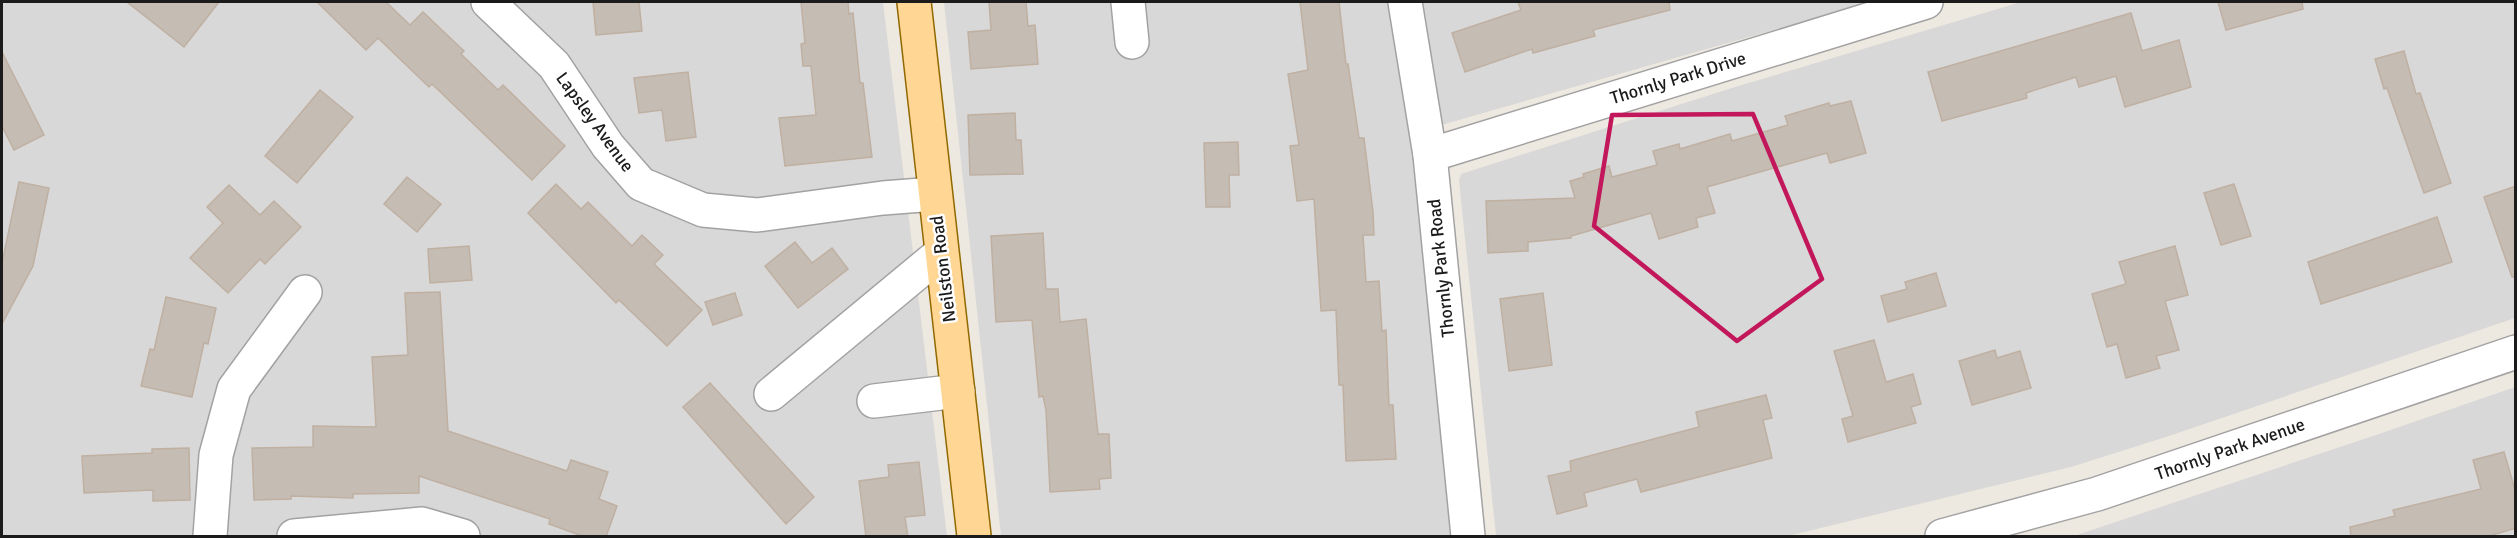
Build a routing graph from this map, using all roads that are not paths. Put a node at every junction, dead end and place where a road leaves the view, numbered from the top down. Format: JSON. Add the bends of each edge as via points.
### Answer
{"nodes":[{"id":1,"x":488,"y":2,"type":"edge"},
{"id":2,"x":914,"y":2,"type":"edge"},
{"id":3,"x":1128,"y":2,"type":"edge"},
{"id":4,"x":1405,"y":2,"type":"edge"},
{"id":5,"x":1926,"y":2,"type":"edge"},
{"id":6,"x":1132,"y":42,"type":"dead end"},
{"id":7,"x":1430,"y":155,"type":"junction"},
{"id":8,"x":934,"y":194,"type":"junction"},
{"id":9,"x":941,"y":253,"type":"junction"},
{"id":10,"x":305,"y":292,"type":"dead end"},
{"id":11,"x":2516,"y":352,"type":"edge"},
{"id":12,"x":958,"y":391,"type":"junction"},
{"id":13,"x":771,"y":394,"type":"dead end"},
{"id":14,"x":874,"y":401,"type":"dead end"},
{"id":15,"x":210,"y":537,"type":"edge"},
{"id":16,"x":294,"y":537,"type":"edge"},
{"id":17,"x":462,"y":537,"type":"edge"},
{"id":18,"x":974,"y":537,"type":"edge"},
{"id":19,"x":1468,"y":537,"type":"edge"},
{"id":20,"x":1942,"y":537,"type":"edge"}],
"edges":[{"from":1,"to":8,"type":"street","name":"Lapsley Avenue","via":[[554,64],[608,146],[641,184],[703,210],[757,215]]},
{"from":2,"to":8,"type":"main road","name":"Neilston Road"},
{"from":3,"to":6,"type":"street"},
{"from":4,"to":7,"type":"street","name":"Thornly Park Road"},
{"from":5,"to":7,"type":"street","name":"Thornly Park Drive"},
{"from":7,"to":19,"type":"street","name":"Thornly Park Road"},
{"from":8,"to":9,"type":"main road","name":"Neilston Road"},
{"from":9,"to":12,"type":"main road","name":"Neilston Road"},
{"from":9,"to":13,"type":"street"},
{"from":10,"to":15,"type":"street","via":[[234,389],[216,455]]},
{"from":11,"to":20,"type":"street","name":"Thornly Park Avenue","via":[[2097,494]]},
{"from":12,"to":14,"type":"street"},
{"from":12,"to":18,"type":"main road","name":"Neilston Road"},
{"from":16,"to":17,"type":"street","via":[[422,524]]}]}
